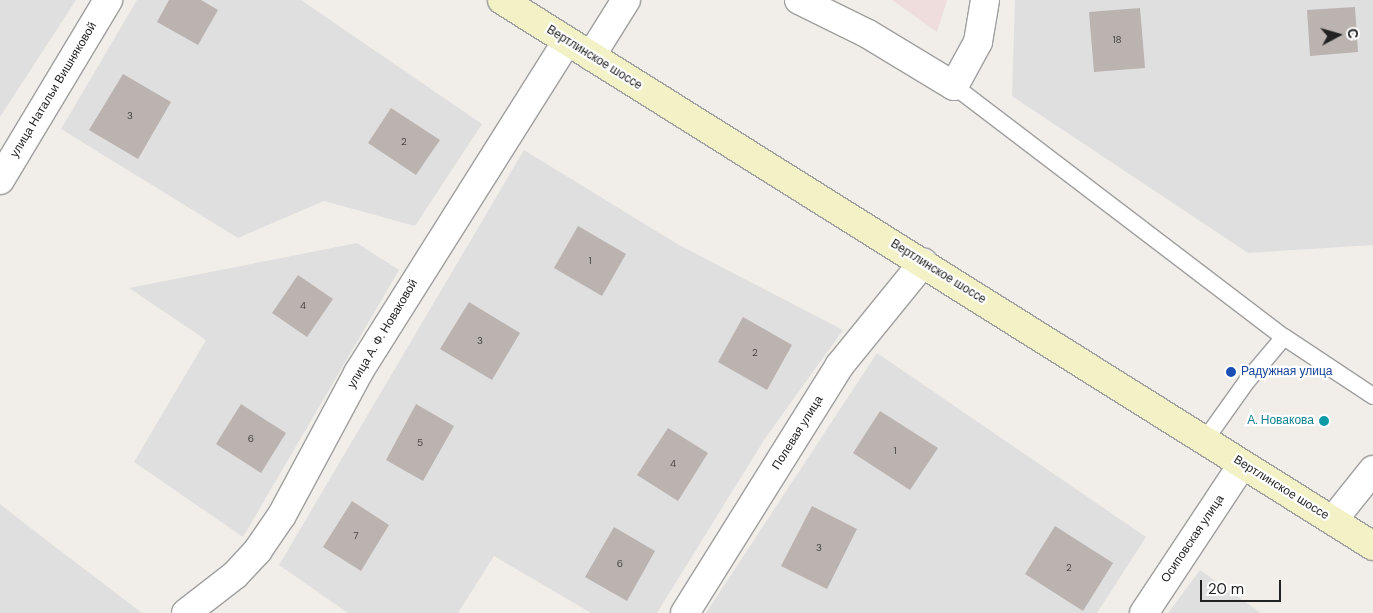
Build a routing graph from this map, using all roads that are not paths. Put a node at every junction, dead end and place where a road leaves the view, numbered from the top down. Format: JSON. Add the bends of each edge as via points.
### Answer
{"nodes":[{"id":1,"x":108,"y":0,"type":"edge"},
{"id":2,"x":502,"y":0,"type":"edge"},
{"id":3,"x":626,"y":0,"type":"edge"},
{"id":4,"x":799,"y":0,"type":"edge"},
{"id":5,"x":985,"y":0,"type":"edge"},
{"id":6,"x":567,"y":41,"type":"junction"},
{"id":7,"x":590,"y":56,"type":"junction"},
{"id":8,"x":954,"y":86,"type":"junction"},
{"id":9,"x":0,"y":180,"type":"edge"},
{"id":10,"x":923,"y":262,"type":"junction"},
{"id":11,"x":1284,"y":337,"type":"junction"},
{"id":12,"x":1373,"y":396,"type":"edge"},
{"id":13,"x":1205,"y":440,"type":"junction"},
{"id":14,"x":1242,"y":465,"type":"junction"},
{"id":15,"x":1373,"y":470,"type":"edge"},
{"id":16,"x":1333,"y":520,"type":"junction"},
{"id":17,"x":1373,"y":546,"type":"edge"},
{"id":18,"x":186,"y":613,"type":"edge"},
{"id":19,"x":685,"y":613,"type":"edge"},
{"id":20,"x":1144,"y":613,"type":"edge"}],
"edges":[{"from":1,"to":9,"type":"street","name":"улица Натальи Вишняковой"},
{"from":2,"to":6,"type":"main road","name":"Вертлинское шоссе"},
{"from":3,"to":7,"type":"street"},
{"from":4,"to":8,"type":"street","via":[[868,34]]},
{"from":5,"to":8,"type":"street","via":[[978,42]]},
{"from":6,"to":7,"type":"main road","name":"Вертлинское шоссе"},
{"from":6,"to":18,"type":"street","name":"улица А. Ф. Новаковой","via":[[358,374],[282,515],[258,550],[235,575]]},
{"from":7,"to":10,"type":"main road","name":"Вертлинское шоссе"},
{"from":8,"to":11,"type":"lane"},
{"from":10,"to":13,"type":"main road","name":"Вертлинское шоссе"},
{"from":10,"to":19,"type":"street","name":"Полевая улица","via":[[840,364]]},
{"from":11,"to":12,"type":"lane"},
{"from":11,"to":13,"type":"lane","via":[[1247,381]]},
{"from":13,"to":14,"type":"main road","name":"Вертлинское шоссе"},
{"from":14,"to":16,"type":"main road","name":"Вертлинское шоссе"},
{"from":14,"to":20,"type":"street","name":"Осиповская улица"},
{"from":15,"to":16,"type":"street"},
{"from":16,"to":17,"type":"main road","name":"Вертлинское шоссе"}]}
